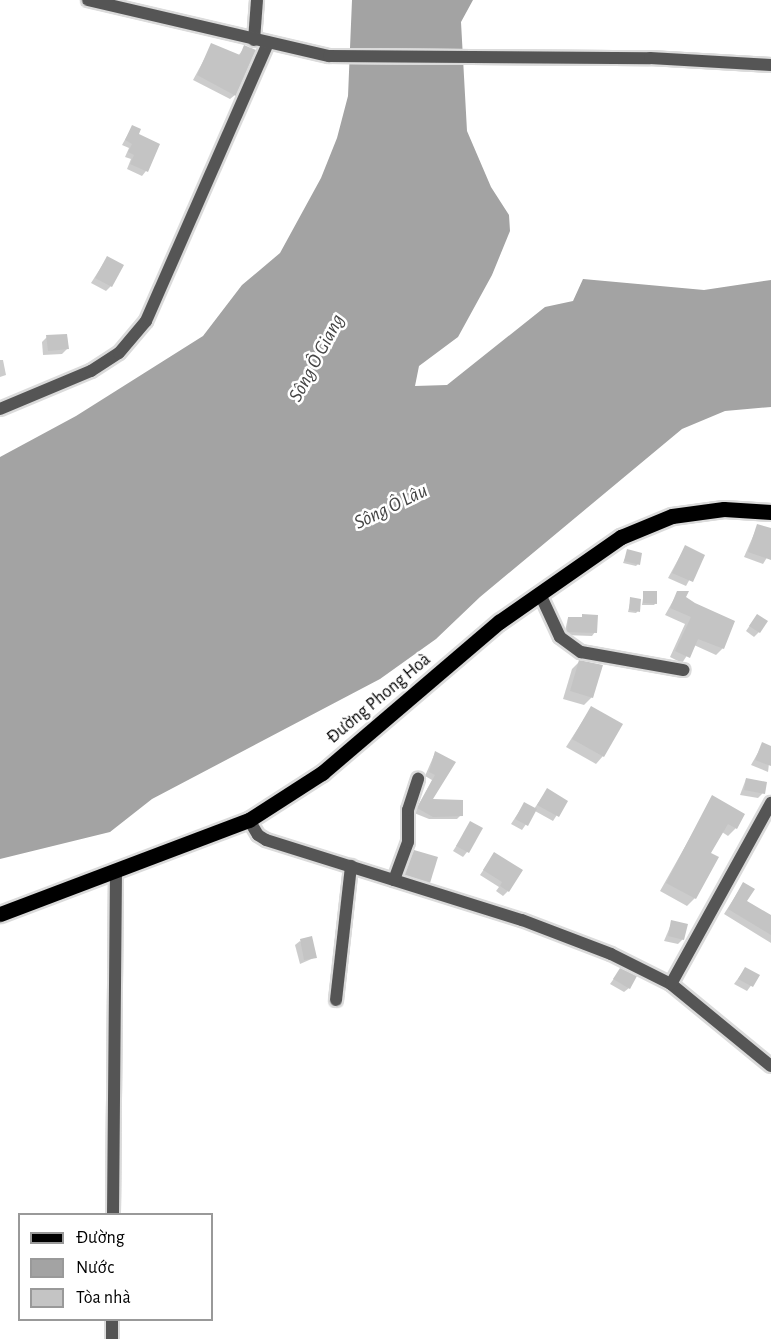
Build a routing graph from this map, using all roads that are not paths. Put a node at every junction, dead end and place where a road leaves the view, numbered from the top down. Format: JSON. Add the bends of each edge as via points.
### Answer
{"nodes":[{"id":1,"x":88,"y":0,"type":"edge"},
{"id":2,"x":257,"y":0,"type":"edge"},
{"id":3,"x":254,"y":40,"type":"junction"},
{"id":4,"x":268,"y":43,"type":"junction"},
{"id":5,"x":771,"y":65,"type":"edge"},
{"id":6,"x":0,"y":409,"type":"edge"},
{"id":7,"x":771,"y":512,"type":"edge"},
{"id":8,"x":540,"y":594,"type":"junction"},
{"id":9,"x":683,"y":670,"type":"dead end"},
{"id":10,"x":418,"y":779,"type":"dead end"},
{"id":11,"x":771,"y":803,"type":"edge"},
{"id":12,"x":249,"y":820,"type":"junction"},
{"id":13,"x":351,"y":866,"type":"junction"},
{"id":14,"x":116,"y":871,"type":"junction"},
{"id":15,"x":394,"y":880,"type":"junction"},
{"id":16,"x":0,"y":914,"type":"edge"},
{"id":17,"x":671,"y":984,"type":"junction"},
{"id":18,"x":336,"y":1000,"type":"dead end"},
{"id":19,"x":771,"y":1066,"type":"edge"},
{"id":20,"x":113,"y":1213,"type":"edge"},
{"id":21,"x":112,"y":1321,"type":"edge"},
{"id":22,"x":112,"y":1339,"type":"edge"}],
"edges":[{"from":1,"to":3,"type":"street"},
{"from":2,"to":3,"type":"street"},
{"from":3,"to":4,"type":"street"},
{"from":4,"to":5,"type":"street","via":[[329,56],[650,58]]},
{"from":4,"to":6,"type":"street","via":[[146,321],[119,352],[91,371]]},
{"from":7,"to":8,"type":"main road","name":"Đường Phong Hoà","via":[[724,509],[672,516],[621,537]]},
{"from":8,"to":9,"type":"street","via":[[560,637],[581,652]]},
{"from":8,"to":12,"type":"main road","name":"Đường Phong Hoà","via":[[499,622],[322,773]]},
{"from":10,"to":15,"type":"street","via":[[408,810],[408,842]]},
{"from":11,"to":17,"type":"street"},
{"from":12,"to":13,"type":"street","via":[[266,840]]},
{"from":12,"to":14,"type":"main road","name":"Đường Phong Hoà"},
{"from":13,"to":15,"type":"street"},
{"from":13,"to":18,"type":"street"},
{"from":14,"to":16,"type":"main road","name":"Đường Phong Hoà"},
{"from":14,"to":20,"type":"street"},
{"from":15,"to":17,"type":"street","via":[[580,940]]},
{"from":17,"to":19,"type":"street"},
{"from":21,"to":22,"type":"street"}]}
